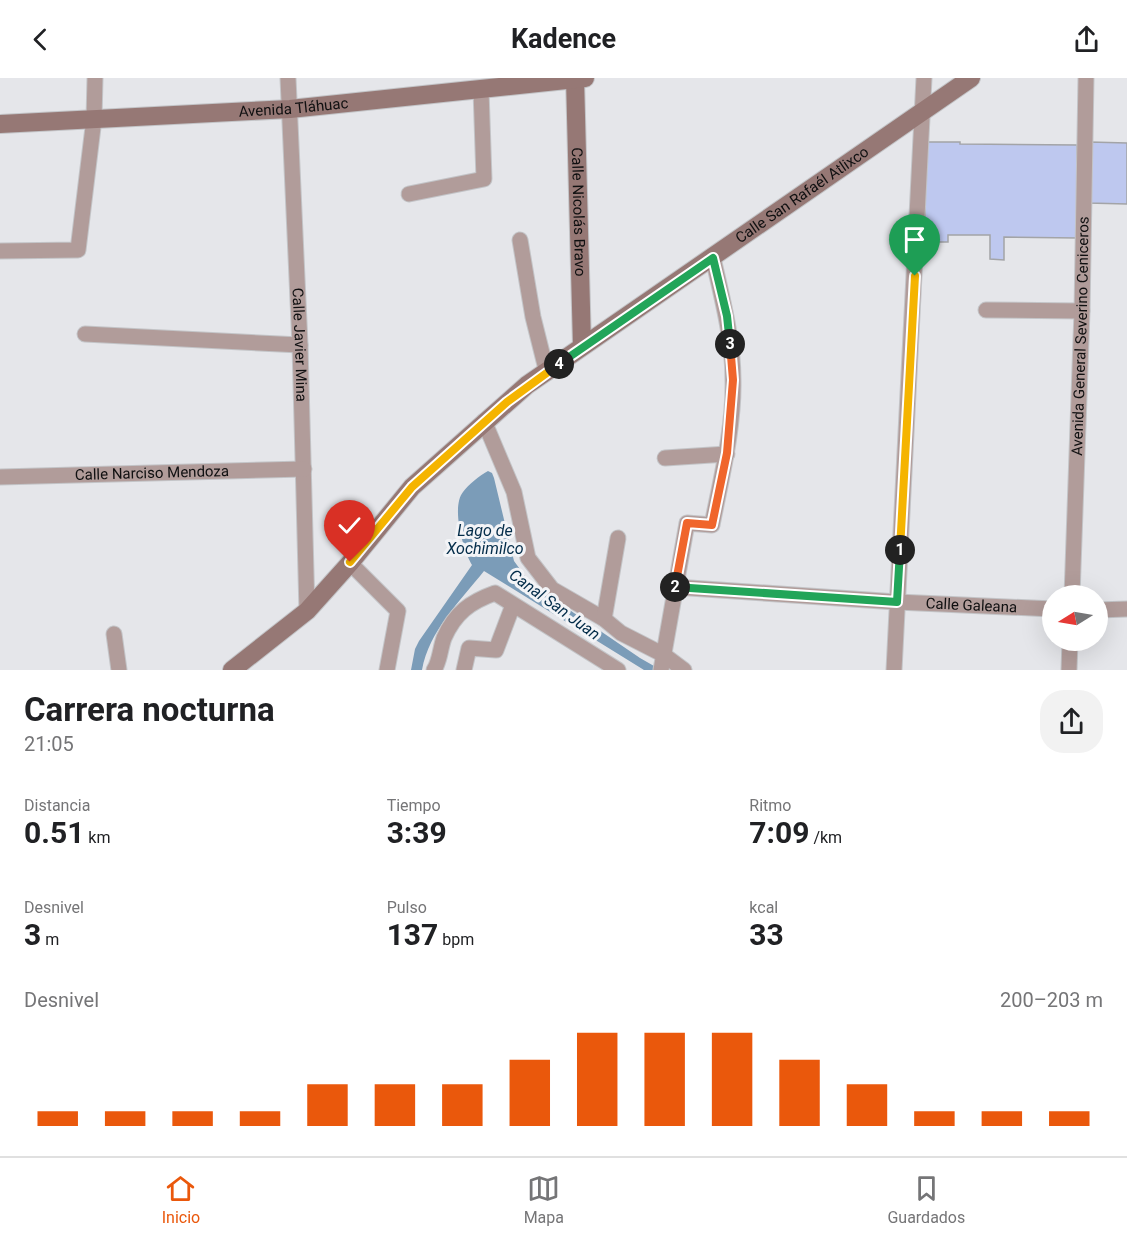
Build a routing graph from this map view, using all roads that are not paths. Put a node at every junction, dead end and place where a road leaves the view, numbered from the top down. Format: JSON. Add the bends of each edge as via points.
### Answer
{"nodes":[{"id":1,"x":95,"y":78,"type":"edge"},
{"id":2,"x":288,"y":78,"type":"edge"},
{"id":3,"x":578,"y":78,"type":"edge"},
{"id":4,"x":924,"y":78,"type":"edge"},
{"id":5,"x":971,"y":78,"type":"edge"},
{"id":6,"x":1086,"y":78,"type":"edge"},
{"id":7,"x":481,"y":90,"type":"junction"},
{"id":8,"x":290,"y":109,"type":"junction"},
{"id":9,"x":923,"y":112,"type":"junction"},
{"id":10,"x":94,"y":119,"type":"junction"},
{"id":11,"x":0,"y":124,"type":"edge"},
{"id":12,"x":409,"y":194,"type":"dead end"},
{"id":13,"x":520,"y":240,"type":"dead end"},
{"id":14,"x":0,"y":251,"type":"edge"},
{"id":15,"x":713,"y":258,"type":"junction"},
{"id":16,"x":986,"y":310,"type":"dead end"},
{"id":17,"x":1082,"y":311,"type":"junction"},
{"id":18,"x":85,"y":334,"type":"dead end"},
{"id":19,"x":300,"y":345,"type":"junction"},
{"id":20,"x":582,"y":346,"type":"junction"},
{"id":21,"x":547,"y":373,"type":"junction"},
{"id":22,"x":484,"y":422,"type":"junction"},
{"id":23,"x":727,"y":453,"type":"junction"},
{"id":24,"x":664,"y":458,"type":"dead end"},
{"id":25,"x":304,"y":469,"type":"junction"},
{"id":26,"x":0,"y":477,"type":"edge"},
{"id":27,"x":618,"y":538,"type":"dead end"},
{"id":28,"x":350,"y":562,"type":"junction"},
{"id":29,"x":1072,"y":585,"type":"edge"},
{"id":30,"x":675,"y":587,"type":"junction"},
{"id":31,"x":897,"y":602,"type":"junction"},
{"id":32,"x":513,"y":605,"type":"junction"},
{"id":33,"x":1042,"y":609,"type":"edge"},
{"id":34,"x":1127,"y":609,"type":"edge"},
{"id":35,"x":1108,"y":610,"type":"edge"},
{"id":36,"x":307,"y":611,"type":"junction"},
{"id":37,"x":603,"y":619,"type":"junction"},
{"id":38,"x":114,"y":634,"type":"dead end"},
{"id":39,"x":1070,"y":651,"type":"edge"},
{"id":40,"x":662,"y":663,"type":"edge"},
{"id":41,"x":119,"y":670,"type":"edge"},
{"id":42,"x":232,"y":670,"type":"edge"},
{"id":43,"x":387,"y":670,"type":"edge"},
{"id":44,"x":434,"y":670,"type":"edge"},
{"id":45,"x":464,"y":670,"type":"edge"},
{"id":46,"x":618,"y":670,"type":"edge"},
{"id":47,"x":684,"y":670,"type":"edge"},
{"id":48,"x":894,"y":670,"type":"edge"},
{"id":49,"x":1069,"y":670,"type":"edge"}],
"edges":[{"from":1,"to":10,"type":"street"},
{"from":2,"to":8,"type":"street","name":"Calle Javier Mina"},
{"from":3,"to":7,"type":"main road","name":"Avenida Tláhuac"},
{"from":3,"to":20,"type":"main road","name":"Calle Nicolás Bravo"},
{"from":4,"to":9,"type":"street"},
{"from":5,"to":9,"type":"main road","name":"Calle San Rafaél Atlixco"},
{"from":6,"to":17,"type":"street","name":"Avenida General Severino Ceniceros"},
{"from":7,"to":8,"type":"main road","name":"Avenida Tláhuac"},
{"from":7,"to":12,"type":"street","via":[[484,179]]},
{"from":8,"to":10,"type":"main road","name":"Avenida Tláhuac"},
{"from":8,"to":19,"type":"street","name":"Calle Javier Mina"},
{"from":9,"to":15,"type":"main road","name":"Calle San Rafaél Atlixco"},
{"from":9,"to":31,"type":"street"},
{"from":10,"to":11,"type":"main road","name":"Avenida Tláhuac"},
{"from":10,"to":14,"type":"street","via":[[78,250]]},
{"from":13,"to":21,"type":"street"},
{"from":15,"to":20,"type":"main road","name":"Calle San Rafaél Atlixco"},
{"from":15,"to":23,"type":"street","via":[[727,316],[733,380]]},
{"from":16,"to":17,"type":"street"},
{"from":17,"to":29,"type":"street","name":"Avenida General Severino Ceniceros"},
{"from":18,"to":19,"type":"street"},
{"from":19,"to":25,"type":"street","name":"Calle Javier Mina"},
{"from":20,"to":21,"type":"main road","name":"Calle San Rafaél Atlixco"},
{"from":21,"to":22,"type":"main road","name":"Calle San Rafaél Atlixco"},
{"from":22,"to":28,"type":"main road","name":"Calle San Rafaél Atlixco","via":[[412,487]]},
{"from":22,"to":37,"type":"street","via":[[514,492],[528,558],[552,589]]},
{"from":23,"to":24,"type":"street"},
{"from":23,"to":30,"type":"street","via":[[712,525],[687,523]]},
{"from":25,"to":26,"type":"street","name":"Calle Narciso Mendoza"},
{"from":25,"to":36,"type":"street","name":"Calle Javier Mina"},
{"from":27,"to":37,"type":"street"},
{"from":28,"to":36,"type":"main road","name":"Calle San Rafaél Atlixco"},
{"from":28,"to":43,"type":"street","via":[[398,611]]},
{"from":30,"to":31,"type":"street","name":"Calle Galeana"},
{"from":30,"to":40,"type":"street"},
{"from":31,"to":33,"type":"street","name":"Calle Galeana"},
{"from":31,"to":48,"type":"street"},
{"from":32,"to":44,"type":"street","via":[[495,593],[475,600],[461,612],[444,639]]},
{"from":32,"to":45,"type":"street","via":[[496,650],[469,648]]},
{"from":32,"to":46,"type":"street"},
{"from":34,"to":35,"type":"street"},
{"from":36,"to":42,"type":"main road","name":"Calle San Rafaél Atlixco"},
{"from":37,"to":40,"type":"street"},
{"from":38,"to":41,"type":"street"},
{"from":39,"to":49,"type":"street"},
{"from":40,"to":47,"type":"street"}]}
